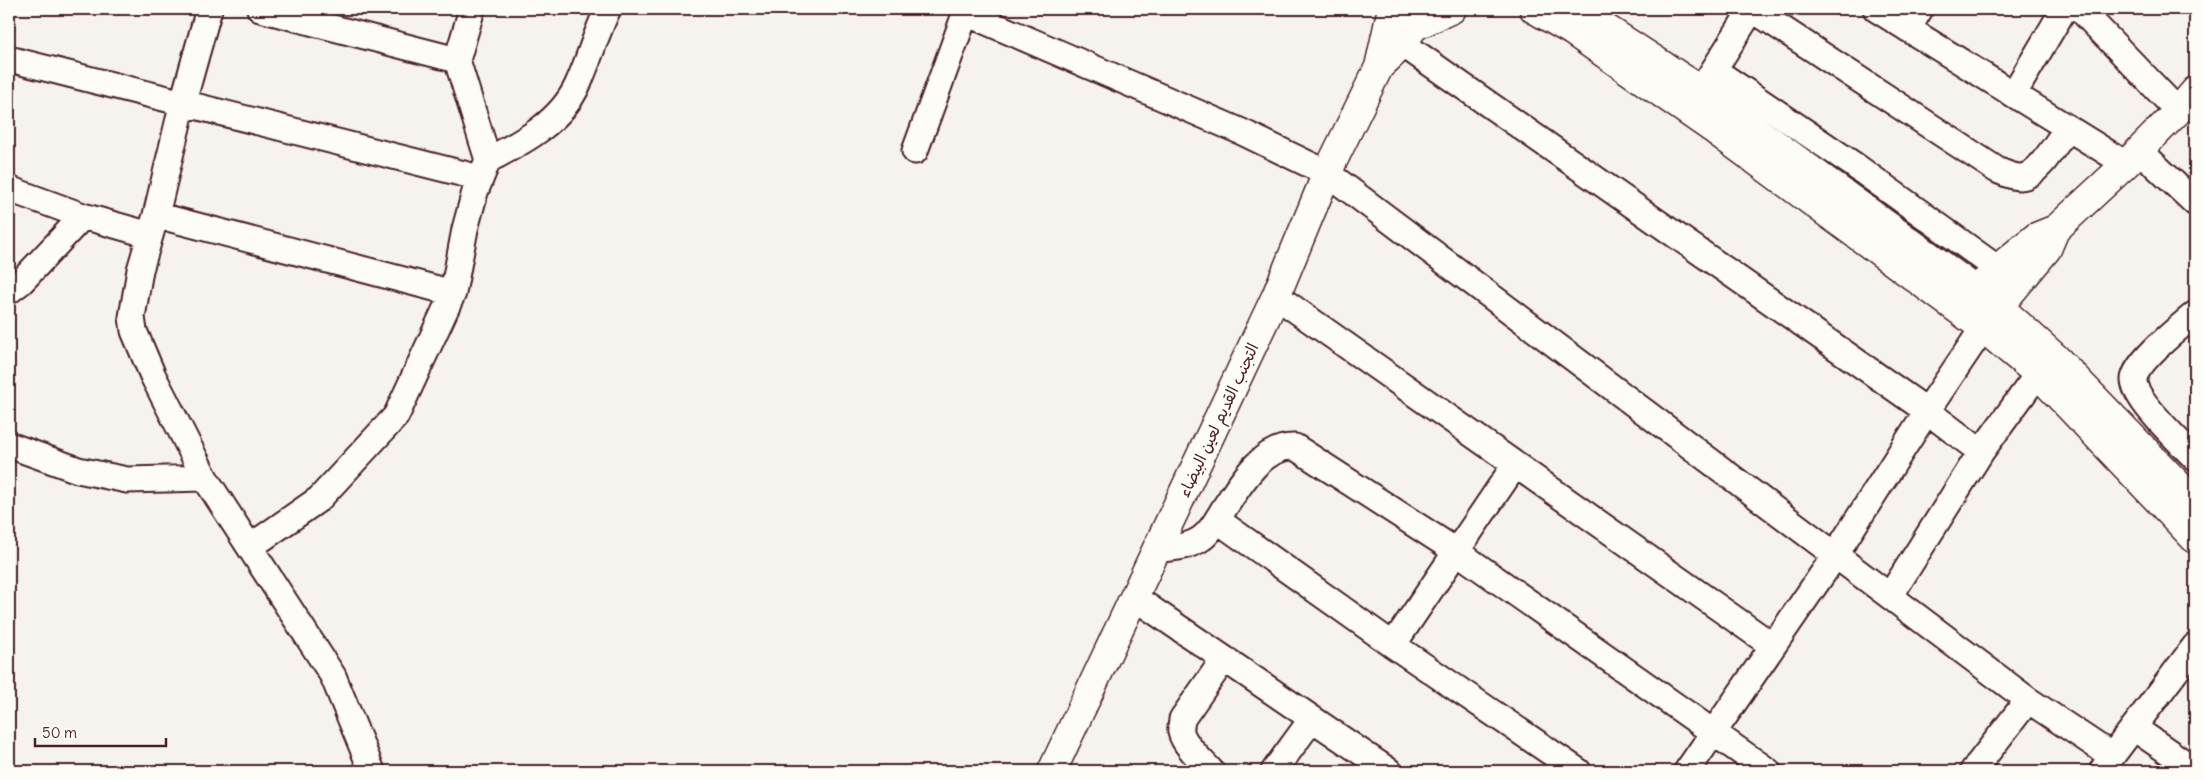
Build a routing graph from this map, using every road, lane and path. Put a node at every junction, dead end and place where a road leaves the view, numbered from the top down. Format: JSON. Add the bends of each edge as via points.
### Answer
{"nodes":[{"id":1,"x":209,"y":9,"type":"edge"},
{"id":2,"x":260,"y":9,"type":"edge"},
{"id":3,"x":472,"y":9,"type":"edge"},
{"id":4,"x":608,"y":9,"type":"edge"},
{"id":5,"x":1452,"y":9,"type":"edge"},
{"id":6,"x":1534,"y":9,"type":"edge"},
{"id":7,"x":1576,"y":9,"type":"edge"},
{"id":8,"x":1752,"y":9,"type":"edge"},
{"id":9,"x":1876,"y":9,"type":"edge"},
{"id":10,"x":2064,"y":9,"type":"edge"},
{"id":11,"x":2080,"y":9,"type":"edge"},
{"id":12,"x":967,"y":11,"type":"edge"},
{"id":13,"x":1914,"y":19,"type":"edge"},
{"id":14,"x":1400,"y":21,"type":"edge"},
{"id":15,"x":9,"y":60,"type":"edge"},
{"id":16,"x":457,"y":60,"type":"junction"},
{"id":17,"x":1707,"y":80,"type":"junction"},
{"id":18,"x":2013,"y":94,"type":"junction"},
{"id":19,"x":2187,"y":101,"type":"edge"},
{"id":20,"x":183,"y":102,"type":"junction"},
{"id":21,"x":1763,"y":119,"type":"junction"},
{"id":22,"x":2067,"y":128,"type":"junction"},
{"id":23,"x":915,"y":151,"type":"dead end"},
{"id":24,"x":2132,"y":157,"type":"junction"},
{"id":25,"x":1854,"y":165,"type":"junction"},
{"id":26,"x":484,"y":169,"type":"junction"},
{"id":27,"x":1327,"y":173,"type":"junction"},
{"id":28,"x":9,"y":189,"type":"edge"},
{"id":29,"x":1838,"y":190,"type":"junction"},
{"id":30,"x":2195,"y":203,"type":"edge"},
{"id":31,"x":83,"y":216,"type":"junction"},
{"id":32,"x":153,"y":225,"type":"junction"},
{"id":33,"x":2056,"y":229,"type":"junction"},
{"id":34,"x":1998,"y":269,"type":"junction"},
{"id":35,"x":9,"y":292,"type":"edge"},
{"id":36,"x":453,"y":293,"type":"junction"},
{"id":37,"x":1276,"y":296,"type":"junction"},
{"id":38,"x":1968,"y":300,"type":"junction"},
{"id":39,"x":1998,"y":306,"type":"junction"},
{"id":40,"x":2195,"y":314,"type":"edge"},
{"id":41,"x":1983,"y":328,"type":"junction"},
{"id":42,"x":2045,"y":364,"type":"junction"},
{"id":43,"x":1927,"y":411,"type":"junction"},
{"id":44,"x":9,"y":445,"type":"edge"},
{"id":45,"x":1981,"y":452,"type":"junction"},
{"id":46,"x":2195,"y":458,"type":"edge"},
{"id":47,"x":1516,"y":465,"type":"junction"},
{"id":48,"x":205,"y":478,"type":"junction"},
{"id":49,"x":2195,"y":502,"type":"edge"},
{"id":50,"x":1217,"y":520,"type":"junction"},
{"id":51,"x":2195,"y":539,"type":"edge"},
{"id":52,"x":250,"y":547,"type":"junction"},
{"id":53,"x":1158,"y":549,"type":"junction"},
{"id":54,"x":1456,"y":551,"type":"junction"},
{"id":55,"x":1835,"y":555,"type":"junction"},
{"id":56,"x":1890,"y":596,"type":"junction"},
{"id":57,"x":1135,"y":598,"type":"junction"},
{"id":58,"x":1393,"y":645,"type":"junction"},
{"id":59,"x":1773,"y":646,"type":"junction"},
{"id":60,"x":2195,"y":646,"type":"edge"},
{"id":61,"x":1224,"y":659,"type":"junction"},
{"id":62,"x":2028,"y":700,"type":"junction"},
{"id":63,"x":1312,"y":718,"type":"junction"},
{"id":64,"x":2134,"y":728,"type":"junction"},
{"id":65,"x":1713,"y":734,"type":"junction"},
{"id":66,"x":2107,"y":764,"type":"edge"},
{"id":67,"x":2195,"y":770,"type":"edge"},
{"id":68,"x":372,"y":771,"type":"edge"},
{"id":69,"x":1052,"y":771,"type":"edge"},
{"id":70,"x":1211,"y":771,"type":"edge"},
{"id":71,"x":1274,"y":771,"type":"edge"},
{"id":72,"x":1389,"y":771,"type":"edge"},
{"id":73,"x":1578,"y":771,"type":"edge"},
{"id":74,"x":1687,"y":771,"type":"edge"},
{"id":75,"x":1768,"y":771,"type":"edge"},
{"id":76,"x":1973,"y":771,"type":"edge"}],
"edges":[{"from":1,"to":20,"type":"street"},
{"from":2,"to":16,"type":"street"},
{"from":3,"to":16,"type":"street"},
{"from":4,"to":26,"type":"street","via":[[595,34],[578,86],[555,118]]},
{"from":5,"to":14,"type":"main road"},
{"from":6,"to":38,"type":"main road","via":[[1572,31]]},
{"from":7,"to":17,"type":"main road"},
{"from":8,"to":17,"type":"street"},
{"from":8,"to":22,"type":"street","via":[[1997,170],[2012,176],[2034,172]]},
{"from":9,"to":13,"type":"street"},
{"from":10,"to":18,"type":"street"},
{"from":11,"to":19,"type":"street"},
{"from":12,"to":23,"type":"street"},
{"from":12,"to":27,"type":"street","via":[[1242,132]]},
{"from":13,"to":18,"type":"street"},
{"from":14,"to":27,"type":"main road","name":"التجنب القديم لعين البيضاء"},
{"from":14,"to":43,"type":"street"},
{"from":15,"to":20,"type":"street"},
{"from":16,"to":26,"type":"street"},
{"from":17,"to":21,"type":"main road"},
{"from":18,"to":22,"type":"street"},
{"from":19,"to":24,"type":"main road"},
{"from":20,"to":26,"type":"street"},
{"from":20,"to":32,"type":"street"},
{"from":21,"to":25,"type":"street"},
{"from":21,"to":29,"type":"main road"},
{"from":22,"to":24,"type":"street"},
{"from":24,"to":30,"type":"street"},
{"from":24,"to":33,"type":"main road"},
{"from":25,"to":29,"type":"street"},
{"from":25,"to":34,"type":"street"},
{"from":26,"to":36,"type":"street","via":[[465,229]]},
{"from":27,"to":37,"type":"main road","name":"التجنب القديم لعين البيضاء"},
{"from":27,"to":55,"type":"street"},
{"from":28,"to":31,"type":"street"},
{"from":29,"to":38,"type":"main road"},
{"from":31,"to":32,"type":"street"},
{"from":31,"to":35,"type":"street"},
{"from":32,"to":36,"type":"street"},
{"from":32,"to":48,"type":"street","via":[[136,290],[132,317],[134,331]]},
{"from":33,"to":34,"type":"main road","via":[[2036,237]]},
{"from":33,"to":39,"type":"main road","via":[[2047,249]]},
{"from":34,"to":38,"type":"main road"},
{"from":36,"to":52,"type":"street","via":[[396,416],[320,499]]},
{"from":37,"to":47,"type":"street"},
{"from":37,"to":53,"type":"main road","name":"التجنب القديم لعين البيضاء"},
{"from":38,"to":39,"type":"main road"},
{"from":38,"to":41,"type":"main road"},
{"from":39,"to":41,"type":"main road"},
{"from":39,"to":42,"type":"main road"},
{"from":40,"to":46,"type":"street","via":[[2148,356],[2134,380],[2143,402]]},
{"from":41,"to":42,"type":"main road"},
{"from":41,"to":43,"type":"street"},
{"from":42,"to":45,"type":"street"},
{"from":42,"to":49,"type":"main road"},
{"from":42,"to":51,"type":"main road"},
{"from":43,"to":45,"type":"street"},
{"from":43,"to":55,"type":"street"},
{"from":44,"to":48,"type":"street","via":[[78,470],[127,480]]},
{"from":45,"to":56,"type":"street"},
{"from":47,"to":54,"type":"street"},
{"from":47,"to":59,"type":"street"},
{"from":48,"to":52,"type":"street"},
{"from":50,"to":53,"type":"street","via":[[1203,538],[1181,547]]},
{"from":50,"to":54,"type":"street","via":[[1255,466],[1274,450],[1295,446]]},
{"from":50,"to":58,"type":"street"},
{"from":52,"to":68,"type":"street","via":[[332,676]]},
{"from":53,"to":57,"type":"main road","name":"التجنب القديم لعين البيضاء"},
{"from":54,"to":58,"type":"street"},
{"from":54,"to":65,"type":"street"},
{"from":55,"to":56,"type":"street"},
{"from":55,"to":59,"type":"street"},
{"from":56,"to":62,"type":"street"},
{"from":57,"to":61,"type":"street"},
{"from":57,"to":69,"type":"main road","name":"التجنب القديم لعين البيضاء"},
{"from":58,"to":73,"type":"street"},
{"from":59,"to":65,"type":"street"},
{"from":60,"to":64,"type":"street"},
{"from":61,"to":63,"type":"street"},
{"from":61,"to":70,"type":"street","via":[[1182,719],[1181,727],[1188,744]]},
{"from":62,"to":66,"type":"street"},
{"from":62,"to":76,"type":"street"},
{"from":63,"to":71,"type":"street"},
{"from":63,"to":72,"type":"street"},
{"from":64,"to":66,"type":"street"},
{"from":64,"to":67,"type":"street"},
{"from":65,"to":74,"type":"street"},
{"from":65,"to":75,"type":"street"}]}
